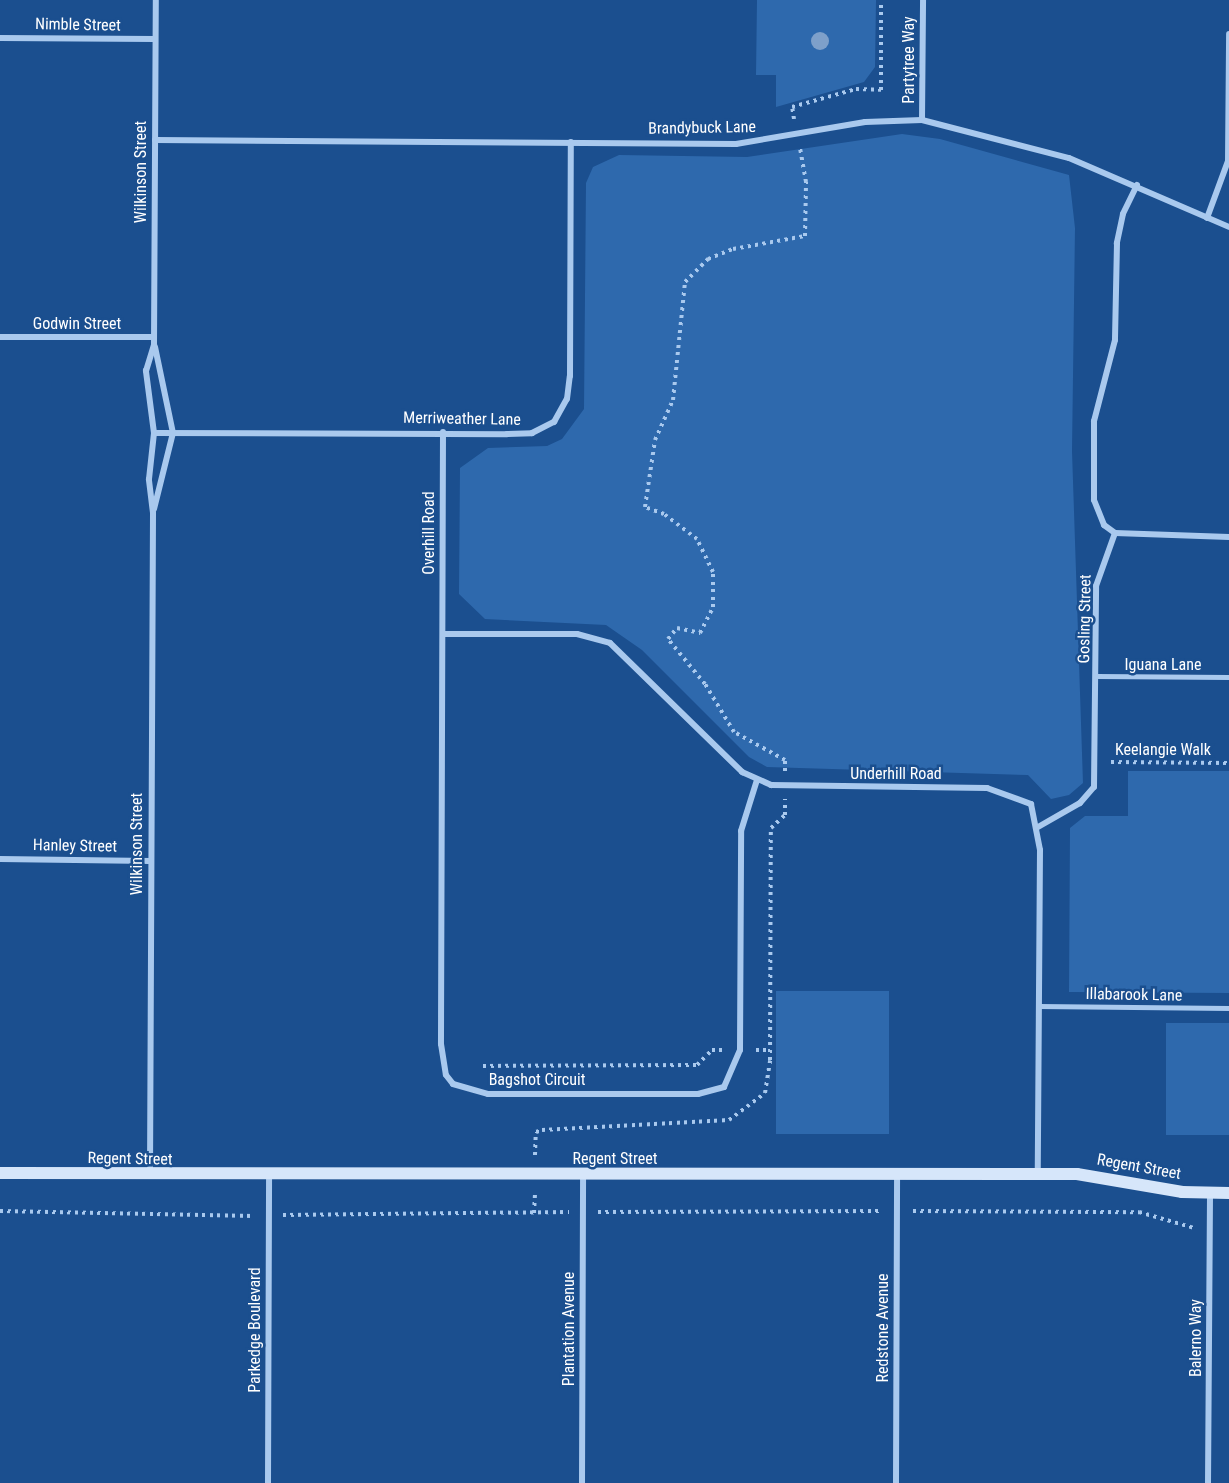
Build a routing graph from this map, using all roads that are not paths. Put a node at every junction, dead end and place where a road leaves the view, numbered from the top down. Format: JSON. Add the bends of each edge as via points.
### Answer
{"nodes":[{"id":1,"x":156,"y":0,"type":"edge"},
{"id":2,"x":923,"y":0,"type":"edge"},
{"id":3,"x":1229,"y":34,"type":"edge"},
{"id":4,"x":0,"y":38,"type":"edge"},
{"id":5,"x":155,"y":39,"type":"junction"},
{"id":6,"x":922,"y":120,"type":"junction"},
{"id":7,"x":155,"y":140,"type":"junction"},
{"id":8,"x":571,"y":142,"type":"junction"},
{"id":9,"x":1137,"y":185,"type":"junction"},
{"id":10,"x":1207,"y":218,"type":"junction"},
{"id":11,"x":1229,"y":227,"type":"edge"},
{"id":12,"x":0,"y":337,"type":"edge"},
{"id":13,"x":154,"y":341,"type":"junction"},
{"id":14,"x":442,"y":432,"type":"junction"},
{"id":15,"x":173,"y":433,"type":"junction"},
{"id":16,"x":154,"y":434,"type":"junction"},
{"id":17,"x":153,"y":513,"type":"junction"},
{"id":18,"x":1115,"y":533,"type":"junction"},
{"id":19,"x":1229,"y":537,"type":"edge"},
{"id":20,"x":443,"y":634,"type":"junction"},
{"id":21,"x":1097,"y":676,"type":"junction"},
{"id":22,"x":1229,"y":677,"type":"edge"},
{"id":23,"x":757,"y":780,"type":"junction"},
{"id":24,"x":1038,"y":827,"type":"junction"},
{"id":25,"x":0,"y":859,"type":"edge"},
{"id":26,"x":150,"y":861,"type":"junction"},
{"id":27,"x":1039,"y":1006,"type":"junction"},
{"id":28,"x":1229,"y":1008,"type":"edge"},
{"id":29,"x":0,"y":1173,"type":"edge"},
{"id":30,"x":897,"y":1174,"type":"junction"},
{"id":31,"x":1038,"y":1174,"type":"junction"},
{"id":32,"x":150,"y":1175,"type":"junction"},
{"id":33,"x":583,"y":1175,"type":"junction"},
{"id":34,"x":269,"y":1177,"type":"junction"},
{"id":35,"x":1229,"y":1192,"type":"edge"},
{"id":36,"x":1210,"y":1194,"type":"junction"},
{"id":37,"x":268,"y":1483,"type":"edge"},
{"id":38,"x":582,"y":1483,"type":"edge"},
{"id":39,"x":896,"y":1483,"type":"edge"},
{"id":40,"x":1209,"y":1483,"type":"edge"}],
"edges":[{"from":1,"to":5,"type":"street","name":"Wilkinson Street"},
{"from":2,"to":6,"type":"street","name":"Partytree Way"},
{"from":3,"to":10,"type":"street","via":[[1228,161]]},
{"from":4,"to":5,"type":"street","name":"Nimble Street"},
{"from":5,"to":7,"type":"street","name":"Wilkinson Street"},
{"from":6,"to":8,"type":"street","name":"Brandybuck Lane","via":[[865,122],[736,144]]},
{"from":6,"to":9,"type":"street","name":"Brandybuck Lane","via":[[1070,158]]},
{"from":7,"to":8,"type":"street","name":"Brandybuck Lane"},
{"from":7,"to":13,"type":"street","name":"Wilkinson Street"},
{"from":8,"to":14,"type":"street","name":"Merriweather Lane","via":[[570,376],[562,411],[532,433]]},
{"from":9,"to":10,"type":"street","name":"Brandybuck Lane"},
{"from":9,"to":18,"type":"street","via":[[1120,225],[1115,340],[1094,421],[1094,500],[1104,525]]},
{"from":10,"to":11,"type":"street","name":"Brandybuck Lane"},
{"from":12,"to":13,"type":"street","name":"Godwin Street"},
{"from":13,"to":15,"type":"street","name":"Wilkinson Street"},
{"from":13,"to":16,"type":"street","name":"Wilkinson Street","via":[[146,371]]},
{"from":14,"to":15,"type":"street","name":"Merriweather Lane"},
{"from":14,"to":20,"type":"street","name":"Overhill Road"},
{"from":15,"to":16,"type":"street","name":"Merriweather Lane"},
{"from":15,"to":17,"type":"street","name":"Wilkinson Street"},
{"from":16,"to":17,"type":"street","name":"Wilkinson Street","via":[[149,479]]},
{"from":17,"to":26,"type":"street","name":"Wilkinson Street"},
{"from":18,"to":19,"type":"street"},
{"from":18,"to":21,"type":"street","name":"Gosling Street","via":[[1096,586]]},
{"from":20,"to":23,"type":"street","name":"Underhill Road","via":[[577,634],[610,643],[742,772]]},
{"from":20,"to":23,"type":"street","name":"Bagshot Circuit","via":[[441,1044],[446,1075],[460,1088],[488,1094],[707,1093],[731,1079],[740,1050],[741,831]]},
{"from":21,"to":22,"type":"lane","name":"Iguana Lane"},
{"from":21,"to":24,"type":"street","name":"Gosling Street","via":[[1098,762],[1094,787],[1080,803]]},
{"from":23,"to":24,"type":"street","name":"Underhill Road","via":[[785,787],[1003,790],[1031,804]]},
{"from":24,"to":27,"type":"street","name":"Underhill Road"},
{"from":25,"to":26,"type":"street","name":"Hanley Street"},
{"from":26,"to":32,"type":"street","name":"Wilkinson Street"},
{"from":27,"to":28,"type":"lane","name":"Illabarook Lane"},
{"from":27,"to":31,"type":"street","name":"Underhill Road"},
{"from":29,"to":32,"type":"street","name":"Regent Street"},
{"from":30,"to":31,"type":"street","name":"Regent Street"},
{"from":30,"to":33,"type":"street","name":"Regent Street"},
{"from":30,"to":39,"type":"street","name":"Redstone Avenue"},
{"from":31,"to":36,"type":"street","name":"Regent Street","via":[[1116,1176]]},
{"from":32,"to":34,"type":"street","name":"Regent Street"},
{"from":33,"to":34,"type":"street","name":"Regent Street"},
{"from":33,"to":38,"type":"street","name":"Plantation Avenue"},
{"from":34,"to":37,"type":"street","name":"Parkedge Boulevard"},
{"from":35,"to":36,"type":"street","name":"Regent Street"},
{"from":36,"to":40,"type":"street","name":"Balerno Way"}]}
